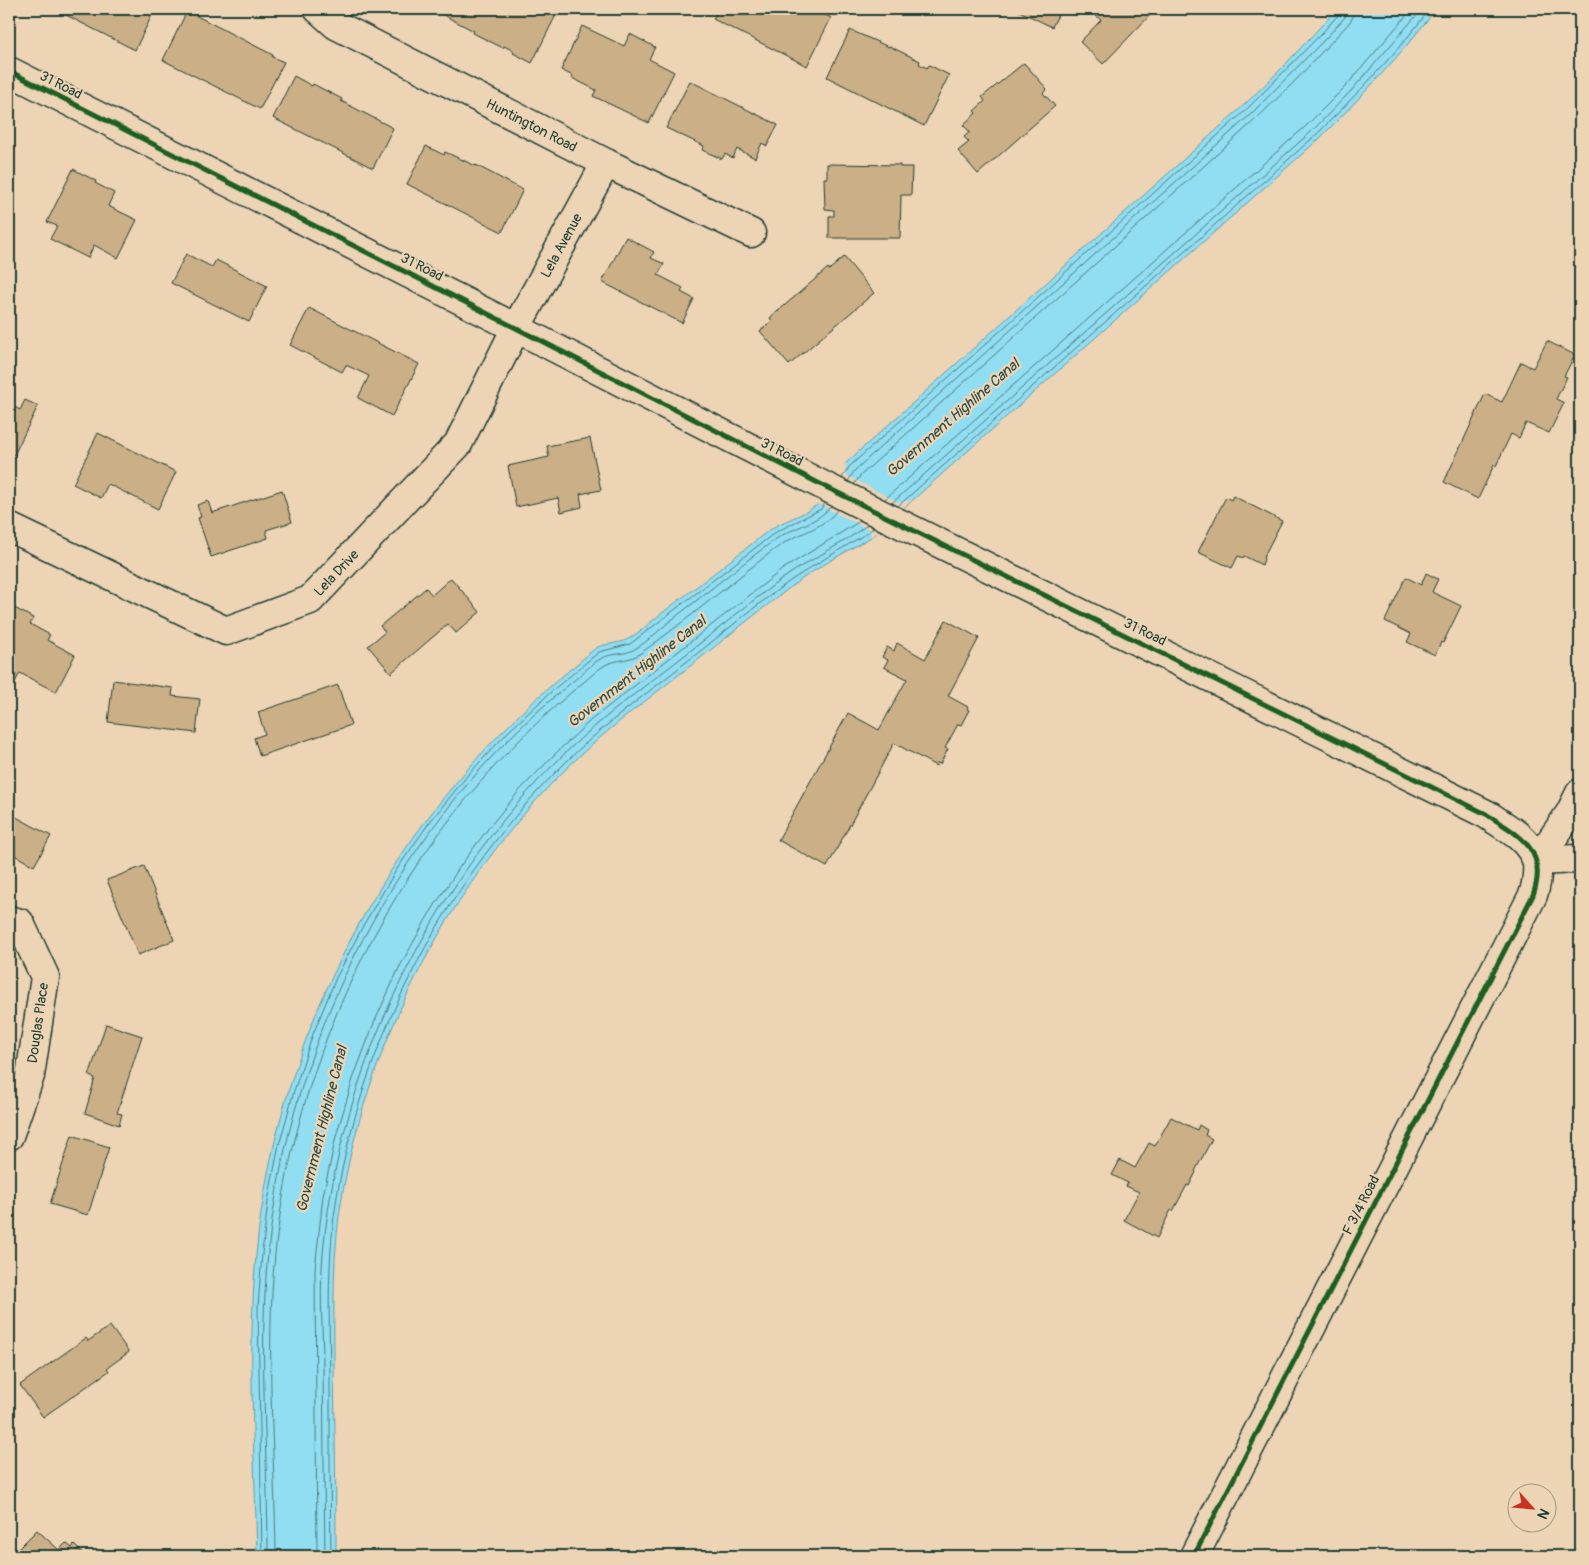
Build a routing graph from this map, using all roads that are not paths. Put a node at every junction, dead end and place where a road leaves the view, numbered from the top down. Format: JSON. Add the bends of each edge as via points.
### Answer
{"nodes":[{"id":1,"x":318,"y":9,"type":"edge"},
{"id":2,"x":9,"y":71,"type":"edge"},
{"id":3,"x":606,"y":163,"type":"junction"},
{"id":4,"x":751,"y":233,"type":"dead end"},
{"id":5,"x":516,"y":328,"type":"junction"},
{"id":6,"x":9,"y":527,"type":"edge"},
{"id":7,"x":1580,"y":793,"type":"edge"},
{"id":8,"x":1580,"y":860,"type":"edge"},
{"id":9,"x":1537,"y":861,"type":"junction"},
{"id":10,"x":9,"y":920,"type":"edge"},
{"id":11,"x":9,"y":1136,"type":"edge"},
{"id":12,"x":1194,"y":1556,"type":"edge"}],
"edges":[{"from":1,"to":3,"type":"street","name":"Huntington Road","via":[[336,25]]},
{"from":2,"to":5,"type":"street","name":"31 Road"},
{"from":3,"to":4,"type":"street","name":"Huntington Road"},
{"from":3,"to":5,"type":"street","name":"Lela Avenue"},
{"from":5,"to":6,"type":"street","name":"Lela Drive","via":[[458,444],[310,600],[226,632]]},
{"from":5,"to":9,"type":"street","name":"31 Road","via":[[826,487],[1486,814],[1518,834]]},
{"from":7,"to":9,"type":"street"},
{"from":8,"to":9,"type":"street"},
{"from":9,"to":12,"type":"street","name":"F 3/4 Road","via":[[1537,884],[1533,895]]},
{"from":10,"to":11,"type":"street","name":"Douglas Place","via":[[20,922],[45,977],[30,1076]]}]}
